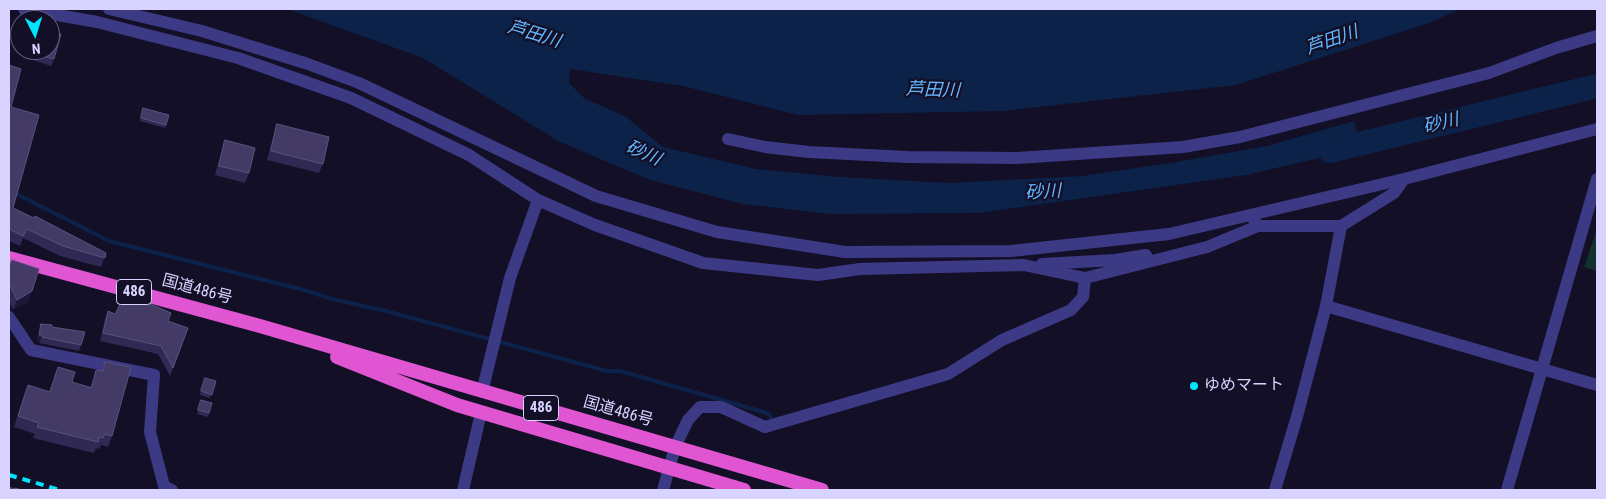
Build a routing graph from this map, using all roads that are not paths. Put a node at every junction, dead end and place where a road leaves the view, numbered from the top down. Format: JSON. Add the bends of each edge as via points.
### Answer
{"nodes":[{"id":1,"x":24,"y":9,"type":"edge"},
{"id":2,"x":110,"y":9,"type":"edge"},
{"id":3,"x":1597,"y":36,"type":"edge"},
{"id":4,"x":1597,"y":129,"type":"edge"},
{"id":5,"x":728,"y":139,"type":"dead end"},
{"id":6,"x":1404,"y":179,"type":"junction"},
{"id":7,"x":1597,"y":179,"type":"edge"},
{"id":8,"x":538,"y":200,"type":"junction"},
{"id":9,"x":1250,"y":215,"type":"junction"},
{"id":10,"x":1258,"y":226,"type":"junction"},
{"id":11,"x":1341,"y":226,"type":"junction"},
{"id":12,"x":1207,"y":247,"type":"junction"},
{"id":13,"x":9,"y":258,"type":"edge"},
{"id":14,"x":1024,"y":265,"type":"junction"},
{"id":15,"x":1085,"y":278,"type":"junction"},
{"id":16,"x":1326,"y":306,"type":"junction"},
{"id":17,"x":9,"y":317,"type":"edge"},
{"id":18,"x":260,"y":326,"type":"junction"},
{"id":19,"x":1543,"y":369,"type":"junction"},
{"id":20,"x":1597,"y":385,"type":"edge"},
{"id":21,"x":482,"y":392,"type":"junction"},
{"id":22,"x":481,"y":413,"type":"junction"},
{"id":23,"x":675,"y":447,"type":"junction"},
{"id":24,"x":669,"y":468,"type":"junction"},
{"id":25,"x":172,"y":490,"type":"edge"},
{"id":26,"x":463,"y":490,"type":"edge"},
{"id":27,"x":663,"y":490,"type":"edge"},
{"id":28,"x":744,"y":490,"type":"edge"},
{"id":29,"x":822,"y":490,"type":"edge"},
{"id":30,"x":1275,"y":490,"type":"edge"},
{"id":31,"x":1507,"y":490,"type":"edge"}],
"edges":[{"from":1,"to":8,"type":"street","via":[[98,22],[238,58],[351,98],[469,154]]},
{"from":2,"to":9,"type":"street","via":[[202,31],[308,64],[359,83],[596,196],[717,232],[845,252],[1011,251],[1169,234]]},
{"from":3,"to":5,"type":"street","via":[[1489,73],[1240,137],[1183,147],[1017,158],[907,157],[809,152]]},
{"from":4,"to":6,"type":"street"},
{"from":6,"to":9,"type":"street"},
{"from":6,"to":11,"type":"street","via":[[1394,193]]},
{"from":7,"to":19,"type":"street"},
{"from":8,"to":14,"type":"street","via":[[595,225],[703,263],[818,275],[860,269]]},
{"from":8,"to":21,"type":"street","via":[[510,278]]},
{"from":9,"to":10,"type":"street"},
{"from":10,"to":11,"type":"street"},
{"from":10,"to":12,"type":"street"},
{"from":11,"to":16,"type":"street"},
{"from":12,"to":14,"type":"street","via":[[1115,260]]},
{"from":12,"to":15,"type":"street"},
{"from":13,"to":18,"type":"highway","name":"国道486号","number":"486"},
{"from":14,"to":15,"type":"street"},
{"from":15,"to":23,"type":"street","via":[[1083,296],[1071,310],[1002,340],[948,374],[765,427],[721,407],[700,407],[688,420]]},
{"from":16,"to":19,"type":"street"},
{"from":16,"to":30,"type":"street"},
{"from":17,"to":25,"type":"street","via":[[31,350],[154,374],[150,432],[164,486]]},
{"from":18,"to":21,"type":"highway","name":"国道486号","number":"486"},
{"from":18,"to":22,"type":"highway","name":"国道486号","number":"486"},
{"from":19,"to":20,"type":"street"},
{"from":19,"to":31,"type":"street"},
{"from":21,"to":23,"type":"highway","name":"国道486号","number":"486"},
{"from":22,"to":24,"type":"highway","name":"国道486号","number":"486"},
{"from":22,"to":26,"type":"street"},
{"from":23,"to":24,"type":"street"},
{"from":23,"to":29,"type":"highway","name":"国道486号","number":"486"},
{"from":24,"to":27,"type":"street"},
{"from":24,"to":28,"type":"highway","name":"国道486号","number":"486"}]}
